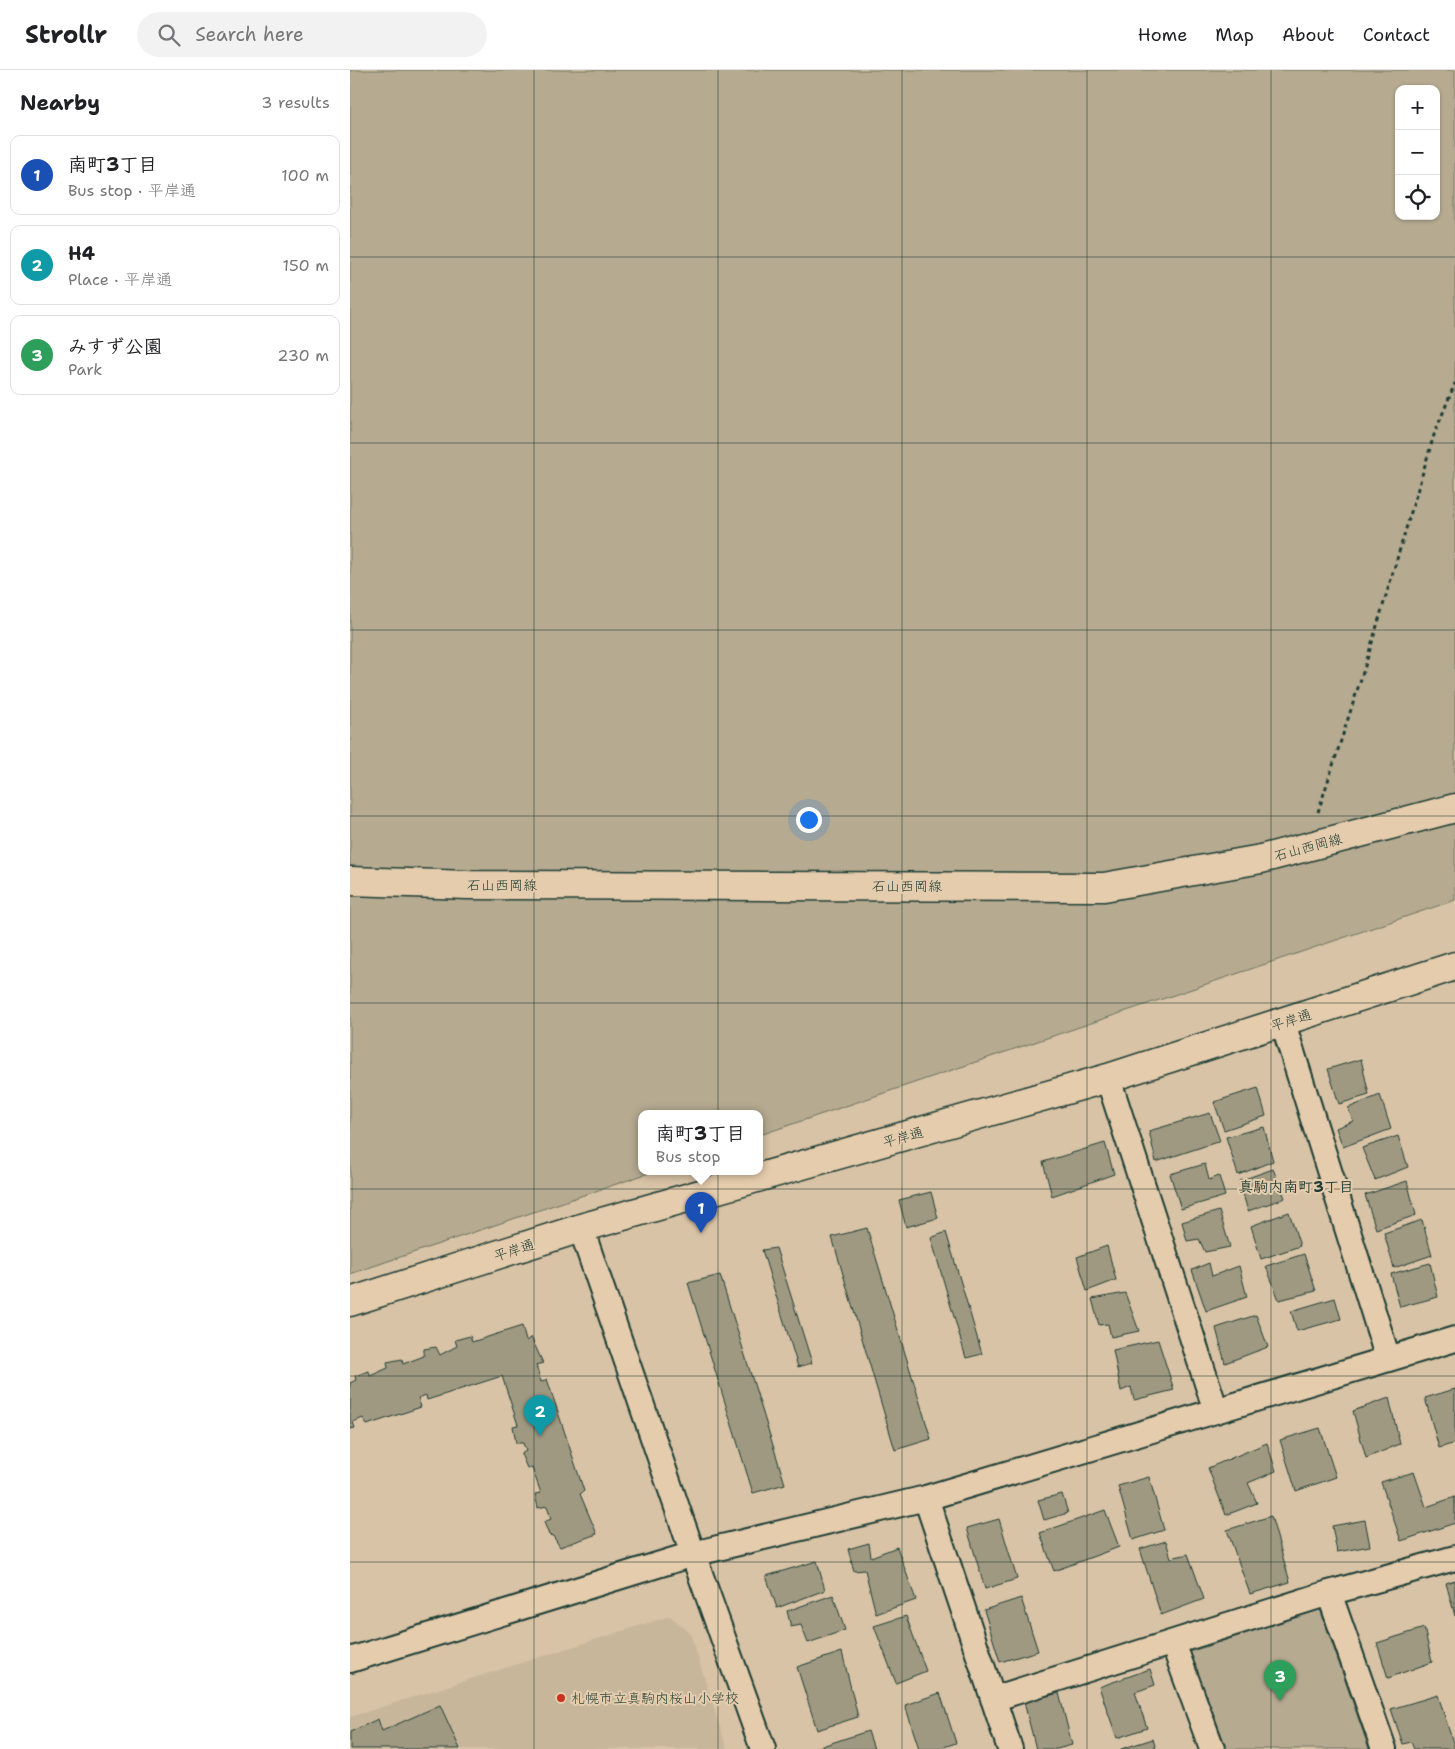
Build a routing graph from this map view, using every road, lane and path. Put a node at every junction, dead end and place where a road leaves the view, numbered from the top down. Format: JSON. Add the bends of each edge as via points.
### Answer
{"nodes":[{"id":1,"x":1455,"y":383,"type":"edge"},
{"id":2,"x":1455,"y":808,"type":"edge"},
{"id":3,"x":1318,"y":812,"type":"dead end"},
{"id":4,"x":350,"y":881,"type":"edge"},
{"id":5,"x":1455,"y":966,"type":"edge"},
{"id":6,"x":1283,"y":1023,"type":"junction"},
{"id":7,"x":1108,"y":1078,"type":"junction"},
{"id":8,"x":581,"y":1228,"type":"junction"},
{"id":9,"x":350,"y":1302,"type":"edge"},
{"id":10,"x":1455,"y":1339,"type":"edge"},
{"id":11,"x":1388,"y":1360,"type":"junction"},
{"id":12,"x":1216,"y":1411,"type":"junction"},
{"id":13,"x":926,"y":1498,"type":"junction"},
{"id":14,"x":693,"y":1554,"type":"junction"},
{"id":15,"x":1455,"y":1558,"type":"edge"},
{"id":16,"x":1329,"y":1593,"type":"junction"},
{"id":17,"x":1173,"y":1643,"type":"junction"},
{"id":18,"x":350,"y":1660,"type":"edge"},
{"id":19,"x":993,"y":1699,"type":"junction"},
{"id":20,"x":763,"y":1749,"type":"edge"},
{"id":21,"x":1010,"y":1749,"type":"edge"},
{"id":22,"x":1212,"y":1749,"type":"edge"},
{"id":23,"x":1384,"y":1749,"type":"edge"}],
"edges":[{"from":1,"to":3,"type":"path","via":[[1434,435]]},
{"from":2,"to":4,"type":"street","name":"石山西岡線","via":[[1261,859],[1104,887],[468,885]]},
{"from":5,"to":6,"type":"street","name":"平岸通"},
{"from":6,"to":7,"type":"street","name":"平岸通"},
{"from":6,"to":11,"type":"street"},
{"from":7,"to":8,"type":"street","name":"平岸通"},
{"from":7,"to":12,"type":"street"},
{"from":8,"to":9,"type":"street","name":"平岸通"},
{"from":8,"to":14,"type":"street"},
{"from":10,"to":11,"type":"street"},
{"from":11,"to":12,"type":"street"},
{"from":12,"to":13,"type":"street"},
{"from":13,"to":14,"type":"street"},
{"from":13,"to":19,"type":"street"},
{"from":14,"to":18,"type":"street"},
{"from":14,"to":20,"type":"street"},
{"from":15,"to":16,"type":"street"},
{"from":16,"to":17,"type":"street"},
{"from":16,"to":23,"type":"street"},
{"from":17,"to":19,"type":"street"},
{"from":17,"to":22,"type":"street"},
{"from":19,"to":21,"type":"street"}]}
